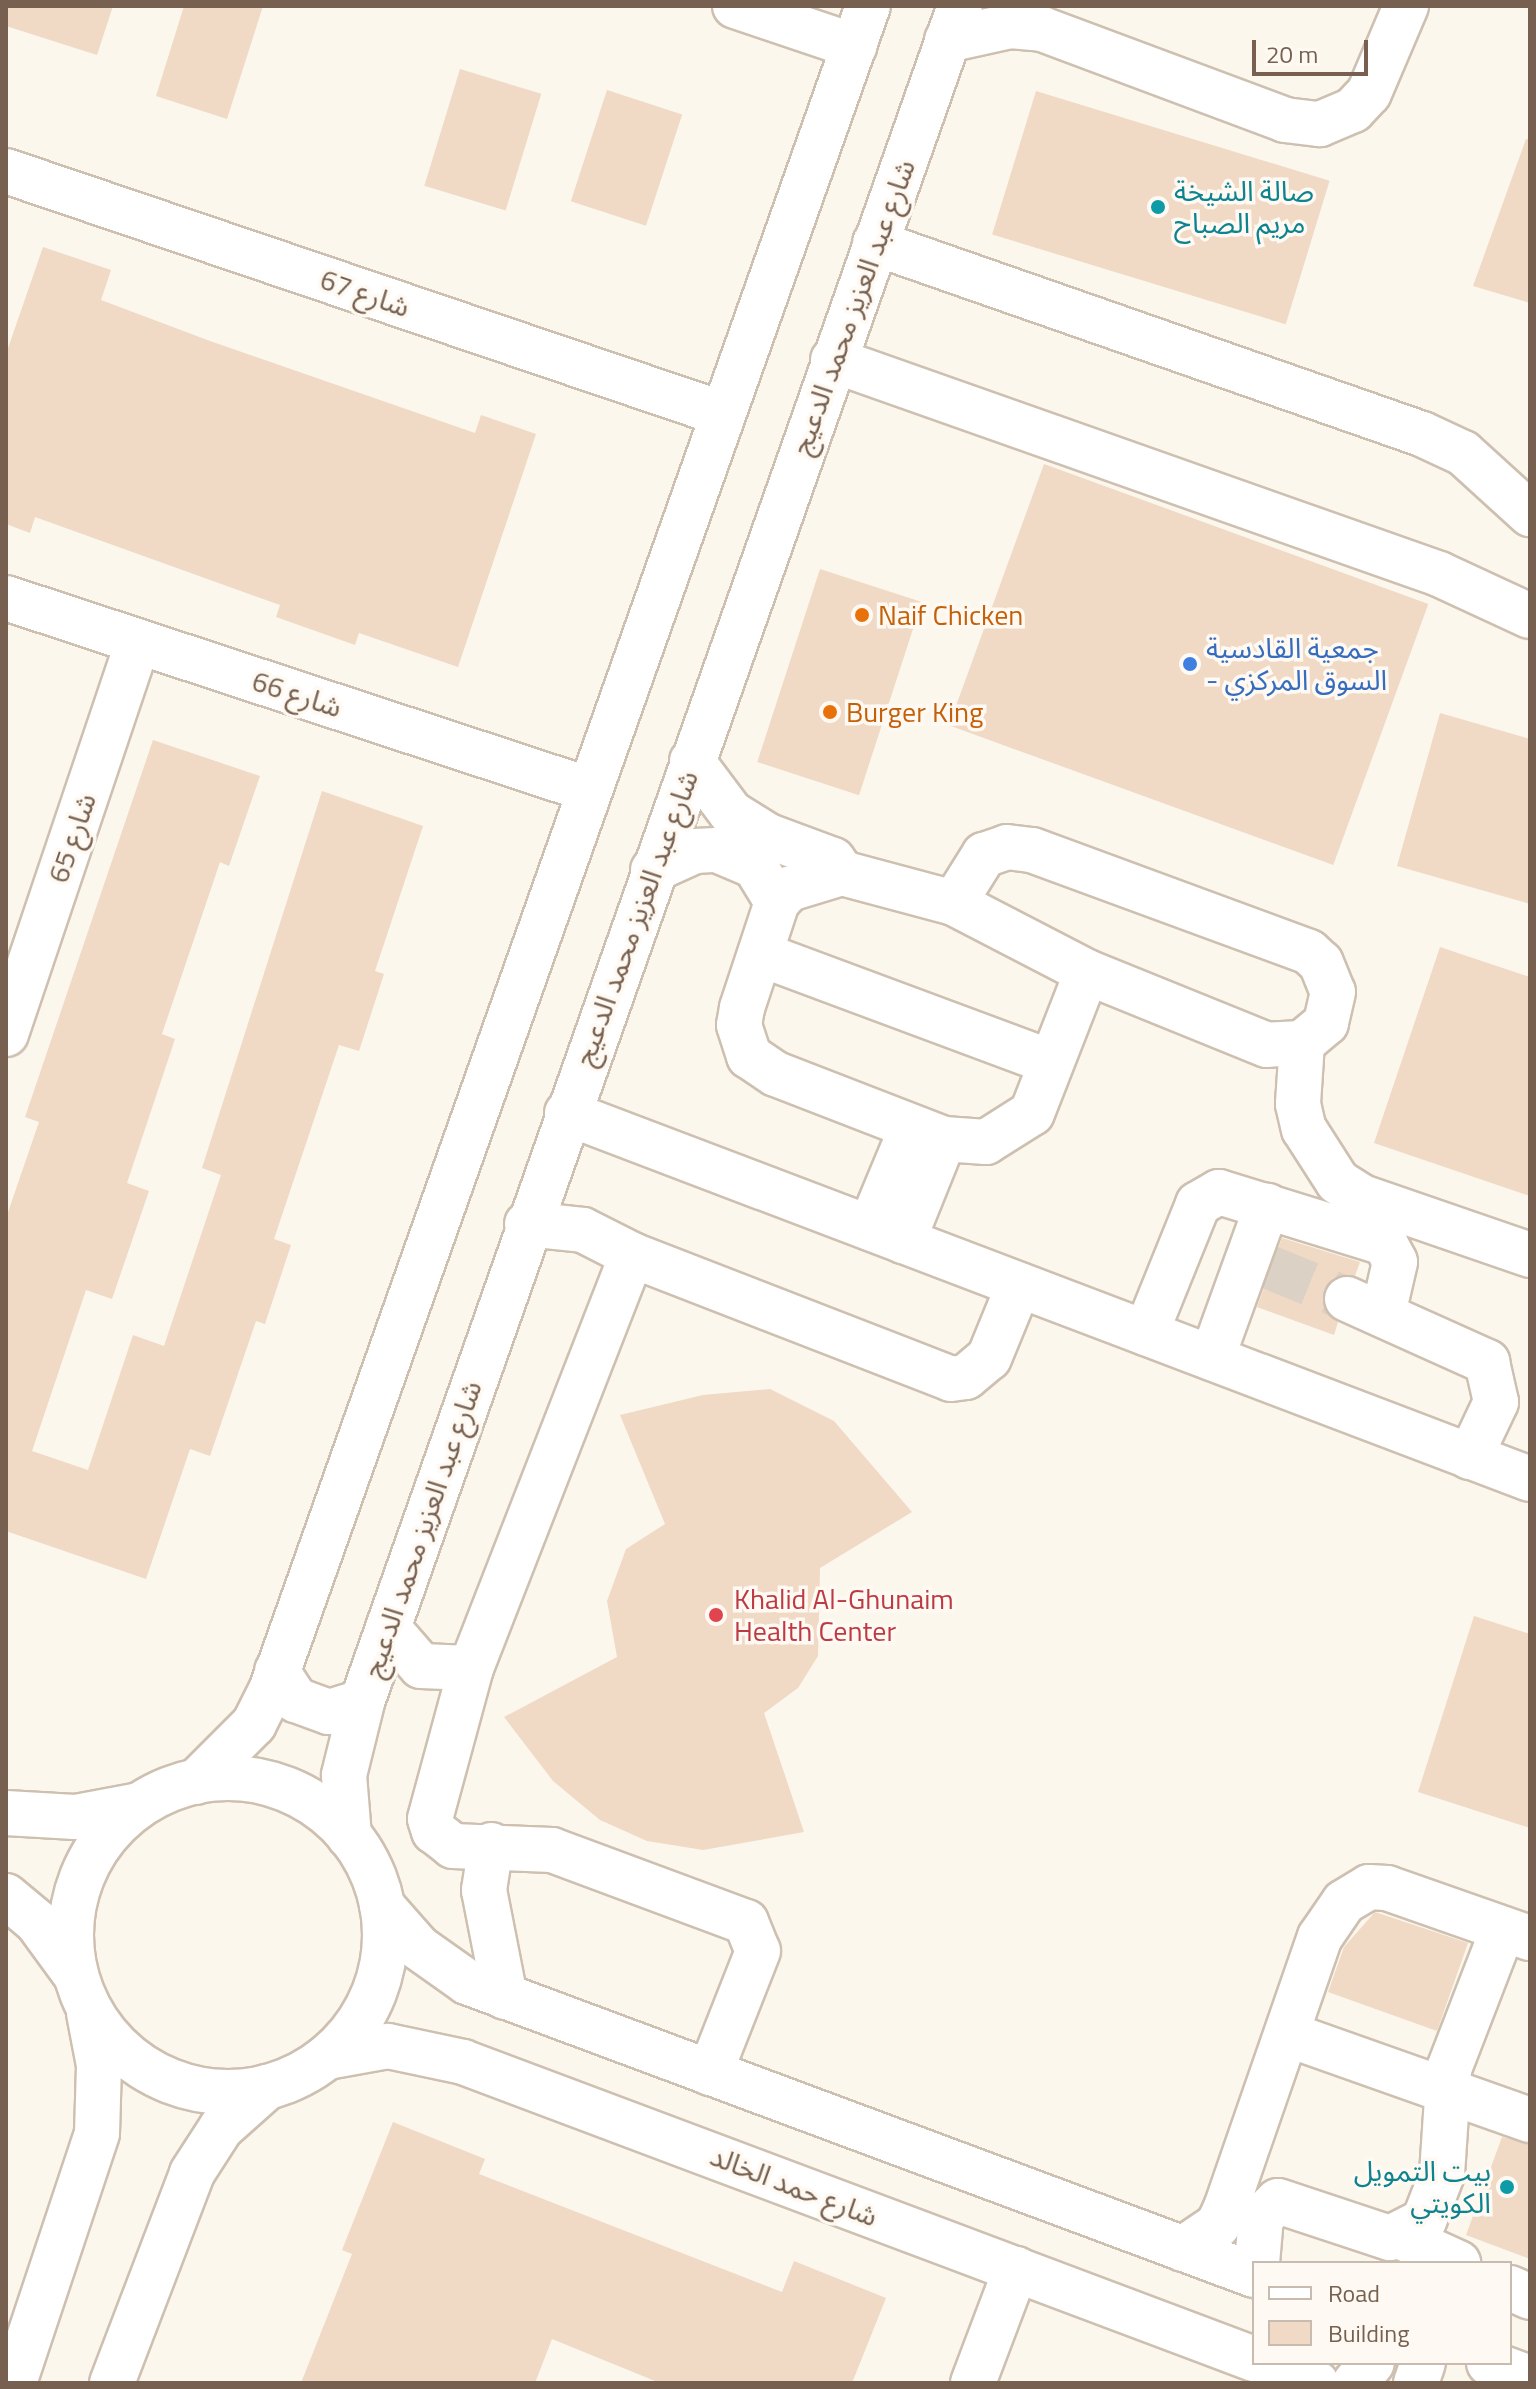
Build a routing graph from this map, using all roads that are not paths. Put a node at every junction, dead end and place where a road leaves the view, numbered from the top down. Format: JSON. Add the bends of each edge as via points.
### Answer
{"nodes":[{"id":1,"x":735,"y":6,"type":"edge"},
{"id":2,"x":1406,"y":6,"type":"edge"},
{"id":3,"x":1055,"y":19,"type":"edge"},
{"id":4,"x":954,"y":23,"type":"edge"},
{"id":5,"x":861,"y":26,"type":"edge"},
{"id":6,"x":6,"y":171,"type":"edge"},
{"id":7,"x":875,"y":243,"type":"junction"},
{"id":8,"x":833,"y":360,"type":"junction"},
{"id":9,"x":723,"y":414,"type":"junction"},
{"id":10,"x":1530,"y":514,"type":"edge"},
{"id":11,"x":6,"y":598,"type":"edge"},
{"id":12,"x":1530,"y":616,"type":"edge"},
{"id":13,"x":138,"y":642,"type":"junction"},
{"id":14,"x":692,"y":761,"type":"junction"},
{"id":15,"x":587,"y":789,"type":"junction"},
{"id":16,"x":653,"y":870,"type":"junction"},
{"id":17,"x":842,"y":873,"type":"junction"},
{"id":18,"x":777,"y":902,"type":"junction"},
{"id":19,"x":954,"y":903,"type":"junction"},
{"id":20,"x":760,"y":954,"type":"junction"},
{"id":21,"x":1087,"y":972,"type":"junction"},
{"id":22,"x":6,"y":1034,"type":"edge"},
{"id":23,"x":1302,"y":1043,"type":"junction"},
{"id":24,"x":1051,"y":1062,"type":"junction"},
{"id":25,"x":567,"y":1113,"type":"junction"},
{"id":26,"x":928,"y":1133,"type":"junction"},
{"id":27,"x":1267,"y":1206,"type":"junction"},
{"id":28,"x":527,"y":1224,"type":"junction"},
{"id":29,"x":886,"y":1234,"type":"junction"},
{"id":30,"x":632,"y":1255,"type":"junction"},
{"id":31,"x":1530,"y":1255,"type":"edge"},
{"id":32,"x":1019,"y":1285,"type":"junction"},
{"id":33,"x":1146,"y":1333,"type":"junction"},
{"id":34,"x":1212,"y":1358,"type":"junction"},
{"id":35,"x":1470,"y":1457,"type":"junction"},
{"id":36,"x":1530,"y":1479,"type":"edge"},
{"id":37,"x":388,"y":1628,"type":"junction"},
{"id":38,"x":471,"y":1668,"type":"junction"},
{"id":39,"x":277,"y":1671,"type":"junction"},
{"id":40,"x":362,"y":1702,"type":"junction"},
{"id":41,"x":196,"y":1782,"type":"junction"},
{"id":42,"x":139,"y":1805,"type":"junction"},
{"id":43,"x":6,"y":1813,"type":"edge"},
{"id":44,"x":349,"y":1836,"type":"junction"},
{"id":45,"x":491,"y":1845,"type":"junction"},
{"id":46,"x":6,"y":1896,"type":"edge"},
{"id":47,"x":382,"y":1906,"type":"junction"},
{"id":48,"x":1516,"y":1933,"type":"edge"},
{"id":49,"x":81,"y":1988,"type":"junction"},
{"id":50,"x":505,"y":1997,"type":"junction"},
{"id":51,"x":1287,"y":2034,"type":"junction"},
{"id":52,"x":327,"y":2057,"type":"junction"},
{"id":53,"x":710,"y":2073,"type":"junction"},
{"id":54,"x":267,"y":2087,"type":"junction"},
{"id":55,"x":1445,"y":2090,"type":"junction"},
{"id":56,"x":1530,"y":2120,"type":"edge"},
{"id":57,"x":1401,"y":2237,"type":"junction"},
{"id":58,"x":1183,"y":2249,"type":"junction"},
{"id":59,"x":1257,"y":2261,"type":"edge"},
{"id":60,"x":1454,"y":2261,"type":"edge"},
{"id":61,"x":1016,"y":2269,"type":"junction"},
{"id":62,"x":1252,"y":2274,"type":"edge"},
{"id":63,"x":1252,"y":2358,"type":"edge"},
{"id":64,"x":1268,"y":2365,"type":"edge"},
{"id":65,"x":1370,"y":2365,"type":"edge"},
{"id":66,"x":1494,"y":2365,"type":"edge"},
{"id":67,"x":1530,"y":2378,"type":"edge"},
{"id":68,"x":6,"y":2380,"type":"edge"},
{"id":69,"x":14,"y":2383,"type":"edge"},
{"id":70,"x":112,"y":2383,"type":"edge"},
{"id":71,"x":973,"y":2383,"type":"edge"},
{"id":72,"x":1316,"y":2383,"type":"edge"},
{"id":73,"x":1355,"y":2383,"type":"edge"}],
"edges":[{"from":1,"to":5,"type":"street"},
{"from":2,"to":3,"type":"street","via":[[1369,93],[1346,114],[1320,124],[1285,120]]},
{"from":3,"to":4,"type":"street","via":[[1010,26]]},
{"from":4,"to":7,"type":"street","name":"شارع عبد العزيز محمد الدعيج"},
{"from":5,"to":9,"type":"street"},
{"from":6,"to":9,"type":"street","name":"شارع 67"},
{"from":7,"to":8,"type":"street","name":"شارع عبد العزيز محمد الدعيج"},
{"from":7,"to":10,"type":"street","via":[[1422,434],[1463,453]]},
{"from":8,"to":12,"type":"street","via":[[1439,574]]},
{"from":8,"to":14,"type":"street","name":"شارع عبد العزيز محمد الدعيج"},
{"from":9,"to":15,"type":"street"},
{"from":11,"to":13,"type":"street","name":"شارع 66"},
{"from":13,"to":15,"type":"street","name":"شارع 66"},
{"from":13,"to":22,"type":"street","name":"شارع 65"},
{"from":14,"to":16,"type":"street","name":"شارع عبد العزيز محمد الدعيج"},
{"from":14,"to":17,"type":"street","via":[[731,813],[768,836],[833,860]]},
{"from":15,"to":39,"type":"street"},
{"from":16,"to":18,"type":"street","via":[[695,851],[717,850],[755,866]]},
{"from":16,"to":25,"type":"street","name":"شارع عبد العزيز محمد الدعيج"},
{"from":17,"to":18,"type":"street","via":[[806,880]]},
{"from":17,"to":19,"type":"street"},
{"from":18,"to":20,"type":"street"},
{"from":19,"to":21,"type":"street"},
{"from":19,"to":23,"type":"street","via":[[984,855],[1007,847],[1032,850],[1309,952],[1321,963],[1333,992],[1326,1023]]},
{"from":20,"to":24,"type":"street"},
{"from":20,"to":26,"type":"street","via":[[739,1025],[749,1056],[776,1074]]},
{"from":21,"to":23,"type":"street","via":[[1267,1045]]},
{"from":21,"to":24,"type":"street"},
{"from":23,"to":31,"type":"street","via":[[1298,1104],[1304,1129],[1338,1182],[1362,1197]]},
{"from":24,"to":26,"type":"street","via":[[1032,1113],[1012,1132],[972,1144]]},
{"from":25,"to":28,"type":"street","name":"شارع عبد العزيز محمد الدعيج"},
{"from":25,"to":29,"type":"street"},
{"from":26,"to":29,"type":"street"},
{"from":27,"to":33,"type":"street","via":[[1219,1192],[1203,1197]]},
{"from":27,"to":34,"type":"street","via":[[1259,1262]]},
{"from":27,"to":35,"type":"street","via":[[1385,1243],[1395,1262],[1365,1306],[1487,1362],[1496,1402]]},
{"from":28,"to":30,"type":"street","via":[[583,1230]]},
{"from":28,"to":37,"type":"street","name":"شارع عبد العزيز محمد الدعيج"},
{"from":29,"to":32,"type":"street"},
{"from":30,"to":32,"type":"street","via":[[951,1379],[966,1377],[989,1358]]},
{"from":30,"to":38,"type":"street"},
{"from":32,"to":33,"type":"street"},
{"from":33,"to":34,"type":"street"},
{"from":34,"to":35,"type":"street"},
{"from":35,"to":36,"type":"street"},
{"from":37,"to":38,"type":"street","via":[[421,1666]]},
{"from":37,"to":40,"type":"street","name":"شارع عبد العزيز محمد الدعيج"},
{"from":38,"to":45,"type":"street","via":[[430,1819],[434,1831],[453,1846]]},
{"from":39,"to":40,"type":"street","via":[[296,1700],[329,1712]]},
{"from":39,"to":41,"type":"street","via":[[254,1724]]},
{"from":40,"to":44,"type":"street","name":"شارع عبد العزيز محمد الدعيج","via":[[344,1775]]},
{"from":41,"to":42,"type":"street"},
{"from":41,"to":44,"type":"street","via":[[238,1778],[280,1787],[318,1807]]},
{"from":42,"to":43,"type":"street","via":[[75,1817]]},
{"from":42,"to":49,"type":"street","via":[[100,1844],[86,1868],[72,1922]]},
{"from":44,"to":47,"type":"street","via":[[370,1868]]},
{"from":45,"to":50,"type":"street","via":[[484,1890]]},
{"from":45,"to":53,"type":"street","via":[[552,1850],[746,1922],[758,1951]]},
{"from":46,"to":49,"type":"street","via":[[37,1922]]},
{"from":47,"to":50,"type":"street","via":[[450,1973]]},
{"from":47,"to":52,"type":"street","via":[[384,1954],[371,2000]]},
{"from":48,"to":51,"type":"street","via":[[1387,1888],[1356,1892],[1320,1937]]},
{"from":48,"to":55,"type":"street"},
{"from":49,"to":54,"type":"street","via":[[116,2045],[160,2077],[213,2091]]},
{"from":49,"to":69,"type":"street","via":[[99,2065],[97,2133]]},
{"from":50,"to":53,"type":"street"},
{"from":51,"to":55,"type":"street"},
{"from":51,"to":58,"type":"street","via":[[1218,2225]]},
{"from":52,"to":54,"type":"street"},
{"from":52,"to":61,"type":"street","name":"شارع حمد الخالد","via":[[388,2046],[463,2062]]},
{"from":53,"to":58,"type":"street"},
{"from":54,"to":70,"type":"street","via":[[221,2128],[192,2173]]},
{"from":55,"to":56,"type":"street"},
{"from":55,"to":57,"type":"street","via":[[1442,2174],[1424,2221]]},
{"from":57,"to":59,"type":"street","via":[[1384,2237],[1278,2201],[1261,2217]]},
{"from":57,"to":60,"type":"street"},
{"from":58,"to":62,"type":"street"},
{"from":61,"to":63,"type":"street","name":"شارع حمد الخالد"},
{"from":61,"to":71,"type":"street"},
{"from":64,"to":72,"type":"street"},
{"from":65,"to":73,"type":"street"},
{"from":66,"to":67,"type":"street"},
{"from":68,"to":69,"type":"street"}]}
